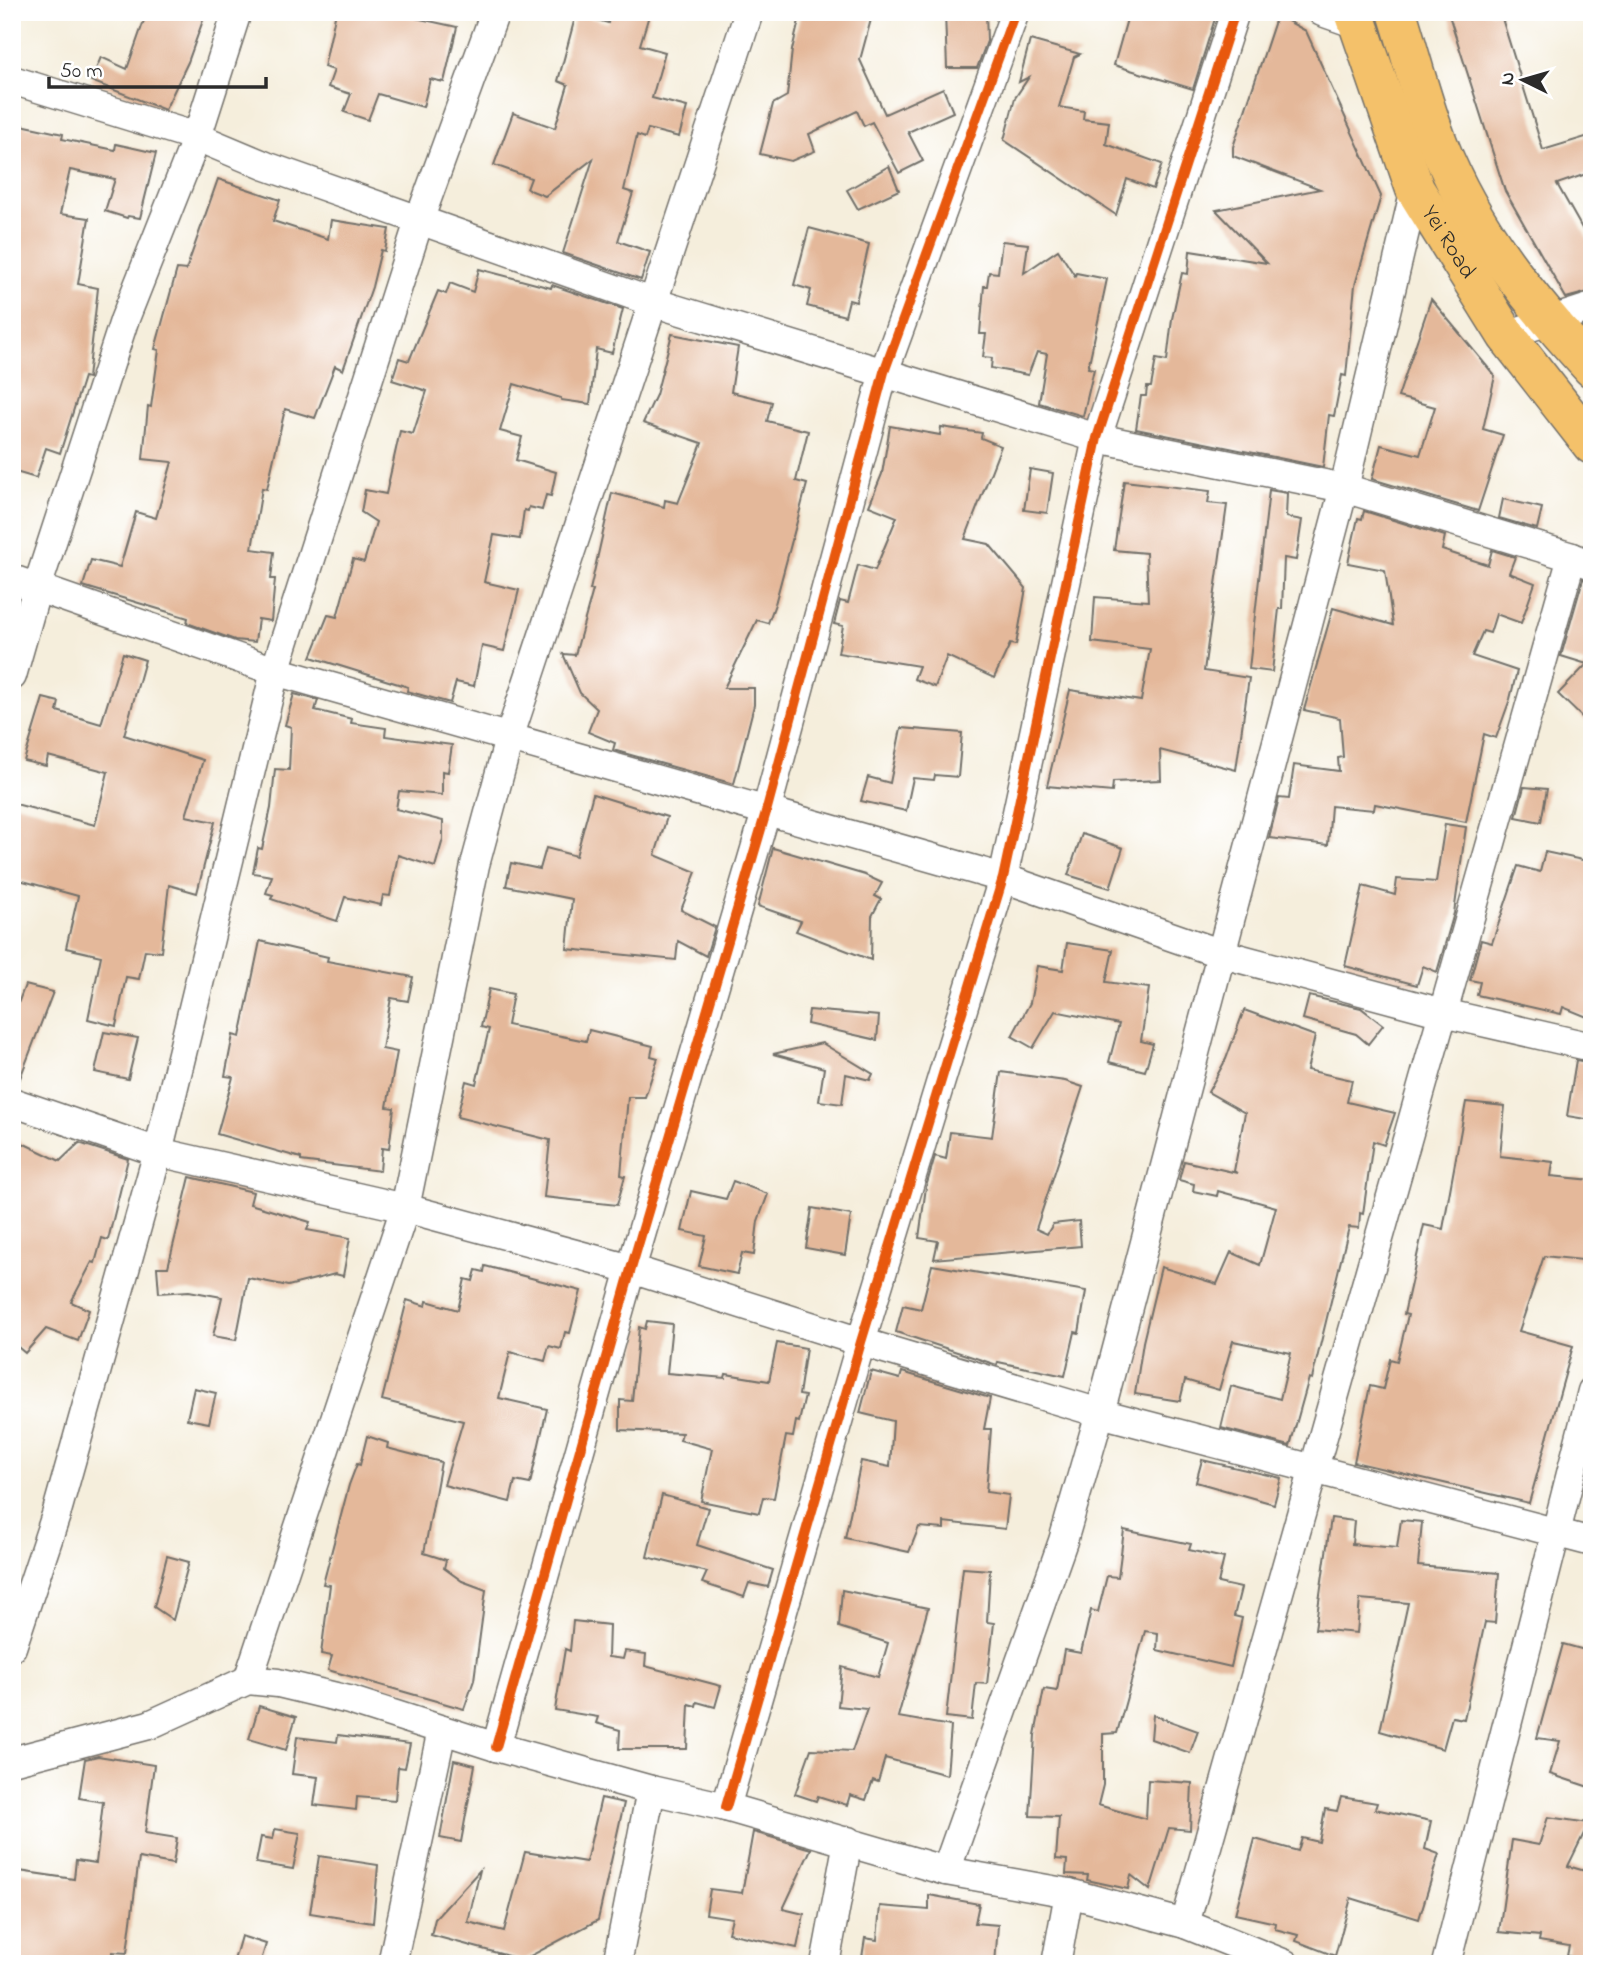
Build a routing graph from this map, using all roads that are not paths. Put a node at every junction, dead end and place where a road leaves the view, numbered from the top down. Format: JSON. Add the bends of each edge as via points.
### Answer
{"nodes":[{"id":1,"x":237,"y":12,"type":"edge"},
{"id":2,"x":495,"y":12,"type":"edge"},
{"id":3,"x":750,"y":12,"type":"edge"},
{"id":4,"x":1015,"y":12,"type":"edge"},
{"id":5,"x":1235,"y":12,"type":"edge"},
{"id":6,"x":1322,"y":12,"type":"edge"},
{"id":7,"x":1397,"y":12,"type":"edge"},
{"id":8,"x":1357,"y":19,"type":"edge"},
{"id":9,"x":12,"y":80,"type":"edge"},
{"id":10,"x":197,"y":137,"type":"junction"},
{"id":11,"x":1415,"y":189,"type":"junction"},
{"id":12,"x":420,"y":218,"type":"junction"},
{"id":13,"x":652,"y":302,"type":"junction"},
{"id":14,"x":1592,"y":307,"type":"edge"},
{"id":15,"x":1547,"y":320,"type":"junction"},
{"id":16,"x":1506,"y":335,"type":"junction"},
{"id":17,"x":1592,"y":368,"type":"edge"},
{"id":18,"x":884,"y":372,"type":"junction"},
{"id":19,"x":1097,"y":438,"type":"junction"},
{"id":20,"x":1592,"y":445,"type":"edge"},
{"id":21,"x":1344,"y":488,"type":"junction"},
{"id":22,"x":1582,"y":561,"type":"edge"},
{"id":23,"x":24,"y":583,"type":"edge"},
{"id":24,"x":275,"y":671,"type":"junction"},
{"id":25,"x":12,"y":676,"type":"edge"},
{"id":26,"x":510,"y":735,"type":"junction"},
{"id":27,"x":766,"y":812,"type":"junction"},
{"id":28,"x":1003,"y":878,"type":"junction"},
{"id":29,"x":1219,"y":953,"type":"junction"},
{"id":30,"x":1443,"y":1013,"type":"junction"},
{"id":31,"x":1592,"y":1047,"type":"edge"},
{"id":32,"x":12,"y":1102,"type":"edge"},
{"id":33,"x":158,"y":1152,"type":"junction"},
{"id":34,"x":405,"y":1208,"type":"junction"},
{"id":35,"x":631,"y":1269,"type":"junction"},
{"id":36,"x":861,"y":1342,"type":"junction"},
{"id":37,"x":1592,"y":1391,"type":"edge"},
{"id":38,"x":1100,"y":1413,"type":"junction"},
{"id":39,"x":1312,"y":1469,"type":"junction"},
{"id":40,"x":1558,"y":1533,"type":"junction"},
{"id":41,"x":1592,"y":1542,"type":"edge"},
{"id":42,"x":12,"y":1647,"type":"edge"},
{"id":43,"x":248,"y":1680,"type":"junction"},
{"id":44,"x":442,"y":1730,"type":"junction"},
{"id":45,"x":496,"y":1746,"type":"junction"},
{"id":46,"x":12,"y":1761,"type":"edge"},
{"id":47,"x":651,"y":1790,"type":"junction"},
{"id":48,"x":726,"y":1807,"type":"junction"},
{"id":49,"x":848,"y":1841,"type":"junction"},
{"id":50,"x":947,"y":1871,"type":"junction"},
{"id":51,"x":1069,"y":1893,"type":"junction"},
{"id":52,"x":1185,"y":1924,"type":"junction"},
{"id":53,"x":1272,"y":1962,"type":"edge"},
{"id":54,"x":392,"y":1964,"type":"edge"},
{"id":55,"x":617,"y":1964,"type":"edge"},
{"id":56,"x":825,"y":1964,"type":"edge"},
{"id":57,"x":1056,"y":1964,"type":"edge"},
{"id":58,"x":1446,"y":1964,"type":"edge"}],
"edges":[{"from":1,"to":10,"type":"street"},
{"from":2,"to":12,"type":"street"},
{"from":3,"to":13,"type":"street"},
{"from":4,"to":18,"type":"street"},
{"from":5,"to":19,"type":"street"},
{"from":6,"to":8,"type":"street"},
{"from":7,"to":15,"type":"main road","name":"Yei Road","via":[[1439,145],[1485,234]]},
{"from":8,"to":11,"type":"main road","name":"Yei Road"},
{"from":9,"to":10,"type":"street"},
{"from":10,"to":12,"type":"street","via":[[266,166]]},
{"from":10,"to":23,"type":"street"},
{"from":11,"to":16,"type":"main road","name":"Yei Road"},
{"from":11,"to":21,"type":"street"},
{"from":12,"to":13,"type":"street"},
{"from":12,"to":24,"type":"street"},
{"from":13,"to":18,"type":"street"},
{"from":13,"to":26,"type":"street"},
{"from":14,"to":15,"type":"street"},
{"from":15,"to":16,"type":"street"},
{"from":15,"to":17,"type":"main road","name":"Yei Road"},
{"from":16,"to":20,"type":"main road","name":"Yei Road"},
{"from":18,"to":19,"type":"street"},
{"from":18,"to":27,"type":"street"},
{"from":19,"to":21,"type":"street"},
{"from":19,"to":28,"type":"street"},
{"from":21,"to":22,"type":"street"},
{"from":21,"to":29,"type":"street"},
{"from":22,"to":30,"type":"street"},
{"from":23,"to":24,"type":"street"},
{"from":23,"to":25,"type":"street"},
{"from":24,"to":26,"type":"street"},
{"from":24,"to":33,"type":"street"},
{"from":26,"to":27,"type":"street"},
{"from":26,"to":34,"type":"street","via":[[475,865]]},
{"from":27,"to":28,"type":"street"},
{"from":27,"to":35,"type":"street"},
{"from":28,"to":29,"type":"street"},
{"from":28,"to":36,"type":"street"},
{"from":29,"to":30,"type":"street"},
{"from":29,"to":38,"type":"street"},
{"from":30,"to":31,"type":"street"},
{"from":30,"to":39,"type":"street"},
{"from":32,"to":33,"type":"street"},
{"from":33,"to":34,"type":"street"},
{"from":33,"to":42,"type":"street","via":[[56,1515]]},
{"from":34,"to":35,"type":"street"},
{"from":34,"to":43,"type":"street"},
{"from":35,"to":36,"type":"street"},
{"from":35,"to":45,"type":"street"},
{"from":36,"to":38,"type":"street"},
{"from":36,"to":48,"type":"street"},
{"from":37,"to":40,"type":"street"},
{"from":38,"to":39,"type":"street"},
{"from":38,"to":50,"type":"street","via":[[1063,1541]]},
{"from":39,"to":40,"type":"street"},
{"from":39,"to":52,"type":"street"},
{"from":40,"to":41,"type":"street"},
{"from":40,"to":58,"type":"street"},
{"from":43,"to":44,"type":"street","via":[[349,1700]]},
{"from":43,"to":46,"type":"street","via":[[149,1725]]},
{"from":44,"to":45,"type":"street"},
{"from":44,"to":54,"type":"street"},
{"from":45,"to":47,"type":"street"},
{"from":47,"to":48,"type":"street"},
{"from":47,"to":55,"type":"street"},
{"from":48,"to":49,"type":"street"},
{"from":49,"to":50,"type":"street"},
{"from":49,"to":56,"type":"street"},
{"from":50,"to":51,"type":"street"},
{"from":51,"to":52,"type":"street"},
{"from":51,"to":57,"type":"street"},
{"from":52,"to":53,"type":"street"}]}
